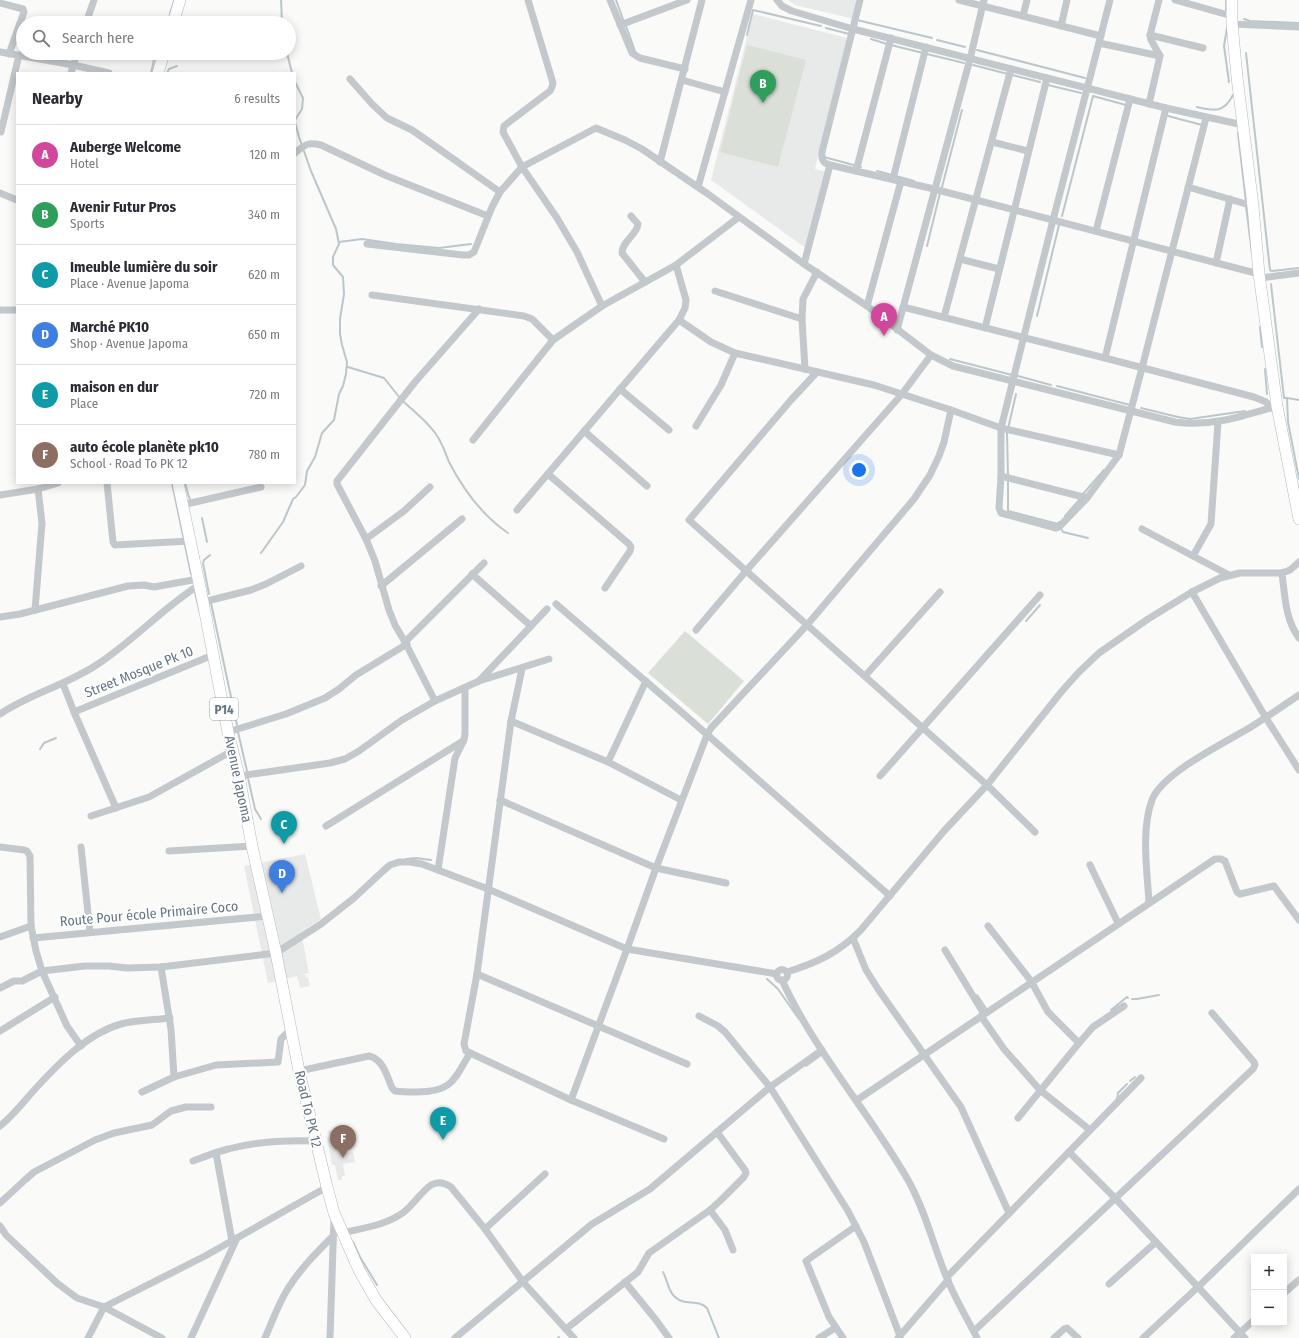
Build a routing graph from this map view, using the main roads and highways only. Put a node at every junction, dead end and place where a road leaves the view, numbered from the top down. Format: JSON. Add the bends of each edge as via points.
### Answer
{"nodes":[{"id":1,"x":180,"y":0,"type":"edge"},
{"id":2,"x":1232,"y":0,"type":"edge"},
{"id":3,"x":175,"y":16,"type":"edge"},
{"id":4,"x":162,"y":60,"type":"edge"},
{"id":5,"x":158,"y":72,"type":"edge"},
{"id":6,"x":178,"y":484,"type":"edge"},
{"id":7,"x":1299,"y":519,"type":"edge"},
{"id":8,"x":271,"y":934,"type":"joint"},
{"id":9,"x":405,"y":1338,"type":"edge"}],
"edges":[{"from":1,"to":3,"type":"main road"},
{"from":2,"to":7,"type":"main road","via":[[1232,20],[1274,407]]},
{"from":4,"to":5,"type":"main road"},
{"from":6,"to":8,"type":"main road","name":"Avenue Japoma","number":"P14"},
{"from":8,"to":9,"type":"main road","name":"Road To PK 12","number":"P14","via":[[299,1071],[338,1235],[384,1312]]}]}
